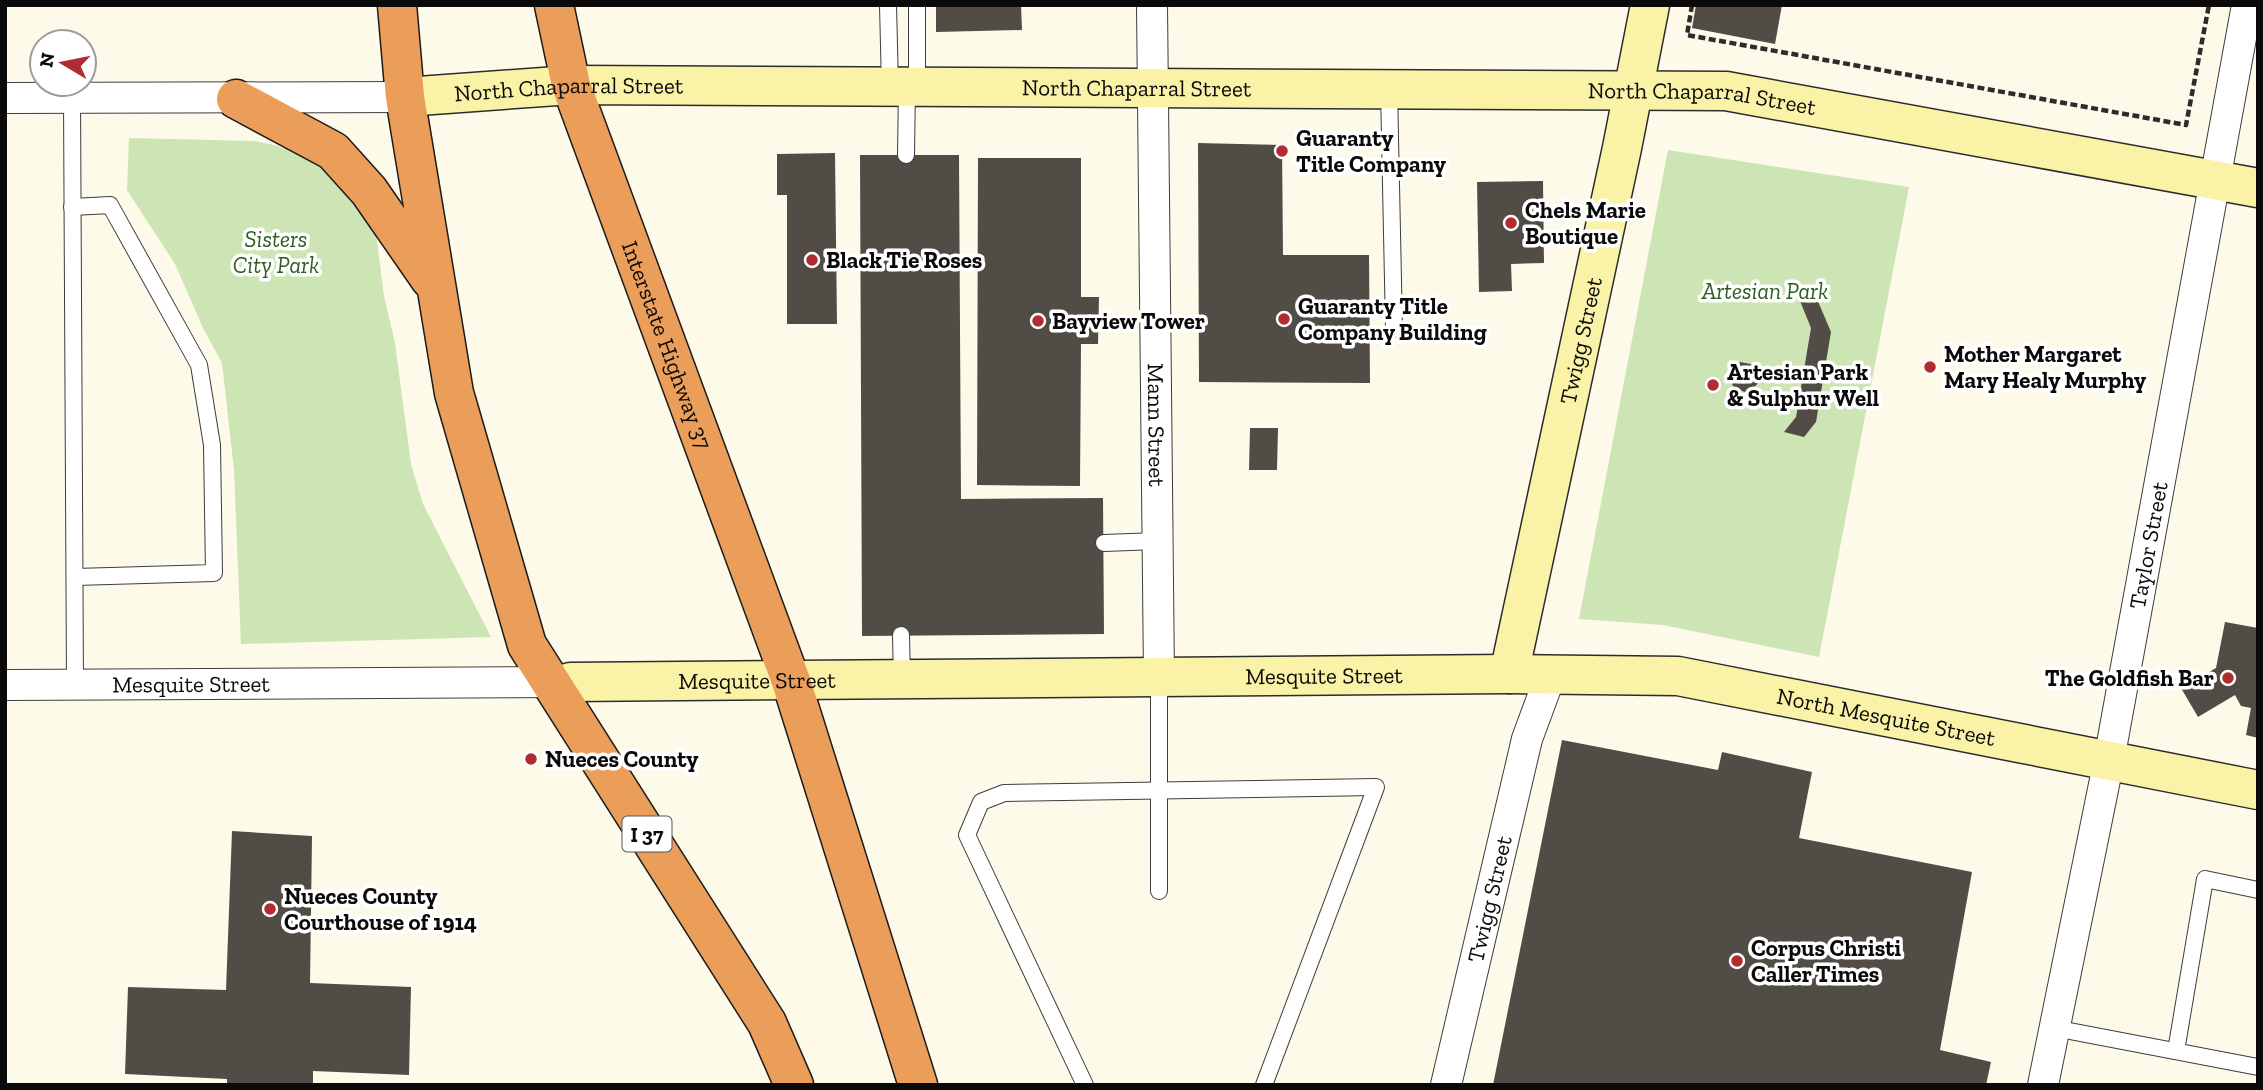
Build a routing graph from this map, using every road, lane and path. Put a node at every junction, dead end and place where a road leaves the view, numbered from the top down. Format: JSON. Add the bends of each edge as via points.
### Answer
{"nodes":[{"id":1,"x":397,"y":5,"type":"edge"},
{"id":2,"x":554,"y":5,"type":"edge"},
{"id":3,"x":888,"y":5,"type":"edge"},
{"id":4,"x":917,"y":5,"type":"edge"},
{"id":5,"x":1152,"y":5,"type":"edge"},
{"id":6,"x":1650,"y":5,"type":"edge"},
{"id":7,"x":1692,"y":5,"type":"edge"},
{"id":8,"x":2209,"y":5,"type":"edge"},
{"id":9,"x":2247,"y":5,"type":"edge"},
{"id":10,"x":571,"y":85,"type":"junction"},
{"id":11,"x":905,"y":87,"type":"junction"},
{"id":12,"x":1152,"y":89,"type":"junction"},
{"id":13,"x":1389,"y":89,"type":"junction"},
{"id":14,"x":1634,"y":90,"type":"junction"},
{"id":15,"x":405,"y":97,"type":"junction"},
{"id":16,"x":5,"y":98,"type":"edge"},
{"id":17,"x":28,"y":98,"type":"edge"},
{"id":18,"x":72,"y":98,"type":"joint"},
{"id":19,"x":236,"y":99,"type":"junction"},
{"id":20,"x":906,"y":155,"type":"dead end"},
{"id":21,"x":2214,"y":180,"type":"junction"},
{"id":22,"x":2258,"y":188,"type":"edge"},
{"id":23,"x":72,"y":207,"type":"junction"},
{"id":24,"x":436,"y":288,"type":"junction"},
{"id":25,"x":1394,"y":329,"type":"dead end"},
{"id":26,"x":1157,"y":541,"type":"junction"},
{"id":27,"x":1104,"y":543,"type":"dead end"},
{"id":28,"x":75,"y":577,"type":"junction"},
{"id":29,"x":901,"y":635,"type":"dead end"},
{"id":30,"x":1509,"y":674,"type":"junction"},
{"id":31,"x":1551,"y":674,"type":"junction"},
{"id":32,"x":1159,"y":678,"type":"junction"},
{"id":33,"x":902,"y":680,"type":"junction"},
{"id":34,"x":791,"y":681,"type":"junction"},
{"id":35,"x":559,"y":682,"type":"junction"},
{"id":36,"x":75,"y":684,"type":"junction"},
{"id":37,"x":5,"y":685,"type":"edge"},
{"id":38,"x":2109,"y":760,"type":"junction"},
{"id":39,"x":1158,"y":789,"type":"junction"},
{"id":40,"x":2258,"y":790,"type":"edge"},
{"id":41,"x":2258,"y":890,"type":"edge"},
{"id":42,"x":1159,"y":891,"type":"dead end"},
{"id":43,"x":2054,"y":1028,"type":"junction"},
{"id":44,"x":2176,"y":1051,"type":"junction"},
{"id":45,"x":2258,"y":1067,"type":"edge"},
{"id":46,"x":794,"y":1085,"type":"edge"},
{"id":47,"x":918,"y":1085,"type":"edge"},
{"id":48,"x":1085,"y":1085,"type":"edge"},
{"id":49,"x":1264,"y":1085,"type":"edge"},
{"id":50,"x":1446,"y":1085,"type":"edge"},
{"id":51,"x":2043,"y":1085,"type":"edge"}],
"edges":[{"from":1,"to":15,"type":"highway"},
{"from":2,"to":10,"type":"highway","name":"Interstate Highway 37"},
{"from":3,"to":11,"type":"lane"},
{"from":4,"to":11,"type":"lane"},
{"from":5,"to":12,"type":"street","name":"Mann Street"},
{"from":6,"to":14,"type":"street","name":"Twigg Street"},
{"from":7,"to":8,"type":"path","via":[[1686,35],[2186,125]]},
{"from":9,"to":21,"type":"street","name":"Taylor Street"},
{"from":10,"to":11,"type":"street","name":"North Chaparral Street"},
{"from":10,"to":15,"type":"street","name":"North Chaparral Street"},
{"from":10,"to":34,"type":"highway","name":"Interstate Highway 37"},
{"from":11,"to":12,"type":"street","name":"North Chaparral Street"},
{"from":11,"to":20,"type":"lane"},
{"from":12,"to":13,"type":"street","name":"North Chaparral Street"},
{"from":12,"to":26,"type":"street","name":"Mann Street"},
{"from":13,"to":14,"type":"street","name":"North Chaparral Street"},
{"from":13,"to":25,"type":"lane"},
{"from":14,"to":21,"type":"street","name":"North Chaparral Street","via":[[1726,91]]},
{"from":14,"to":30,"type":"street","name":"Twigg Street"},
{"from":15,"to":19,"type":"street","name":"North Chaparral Street"},
{"from":15,"to":24,"type":"highway"},
{"from":16,"to":17,"type":"street","name":"North Chaparral Street"},
{"from":18,"to":19,"type":"street","name":"North Chaparral Street"},
{"from":18,"to":23,"type":"lane"},
{"from":19,"to":24,"type":"highway","via":[[333,151],[369,191]]},
{"from":21,"to":22,"type":"street","name":"North Chaparral Street"},
{"from":21,"to":38,"type":"street","name":"Taylor Street"},
{"from":23,"to":28,"type":"lane"},
{"from":23,"to":28,"type":"lane","via":[[110,205],[199,365],[212,445],[214,573]]},
{"from":24,"to":35,"type":"highway","number":"I 37","via":[[454,393],[527,645]]},
{"from":26,"to":27,"type":"lane"},
{"from":26,"to":32,"type":"street","name":"Mann Street"},
{"from":28,"to":36,"type":"lane"},
{"from":29,"to":33,"type":"lane"},
{"from":30,"to":31,"type":"street","name":"North Mesquite Street"},
{"from":30,"to":32,"type":"street","name":"Mesquite Street"},
{"from":31,"to":38,"type":"street","name":"North Mesquite Street","via":[[1678,676]]},
{"from":31,"to":50,"type":"street","name":"Twigg Street","via":[[1527,739]]},
{"from":32,"to":33,"type":"street","name":"Mesquite Street"},
{"from":32,"to":39,"type":"lane"},
{"from":33,"to":34,"type":"street","name":"Mesquite Street"},
{"from":34,"to":35,"type":"street","name":"Mesquite Street"},
{"from":34,"to":47,"type":"highway","name":"Interstate Highway 37"},
{"from":35,"to":36,"type":"street","name":"Mesquite Street"},
{"from":35,"to":46,"type":"highway","number":"I 37","via":[[767,1023]]},
{"from":36,"to":37,"type":"street","name":"Mesquite Street"},
{"from":38,"to":40,"type":"street","name":"North Mesquite Street"},
{"from":38,"to":43,"type":"street","name":"Taylor Street"},
{"from":39,"to":42,"type":"lane"},
{"from":39,"to":48,"type":"lane","via":[[1004,793],[981,802],[967,835]]},
{"from":39,"to":49,"type":"lane","via":[[1377,787]]},
{"from":41,"to":44,"type":"lane","via":[[2205,879]]},
{"from":43,"to":44,"type":"lane"},
{"from":43,"to":51,"type":"street","name":"Taylor Street"},
{"from":44,"to":45,"type":"lane"}]}
